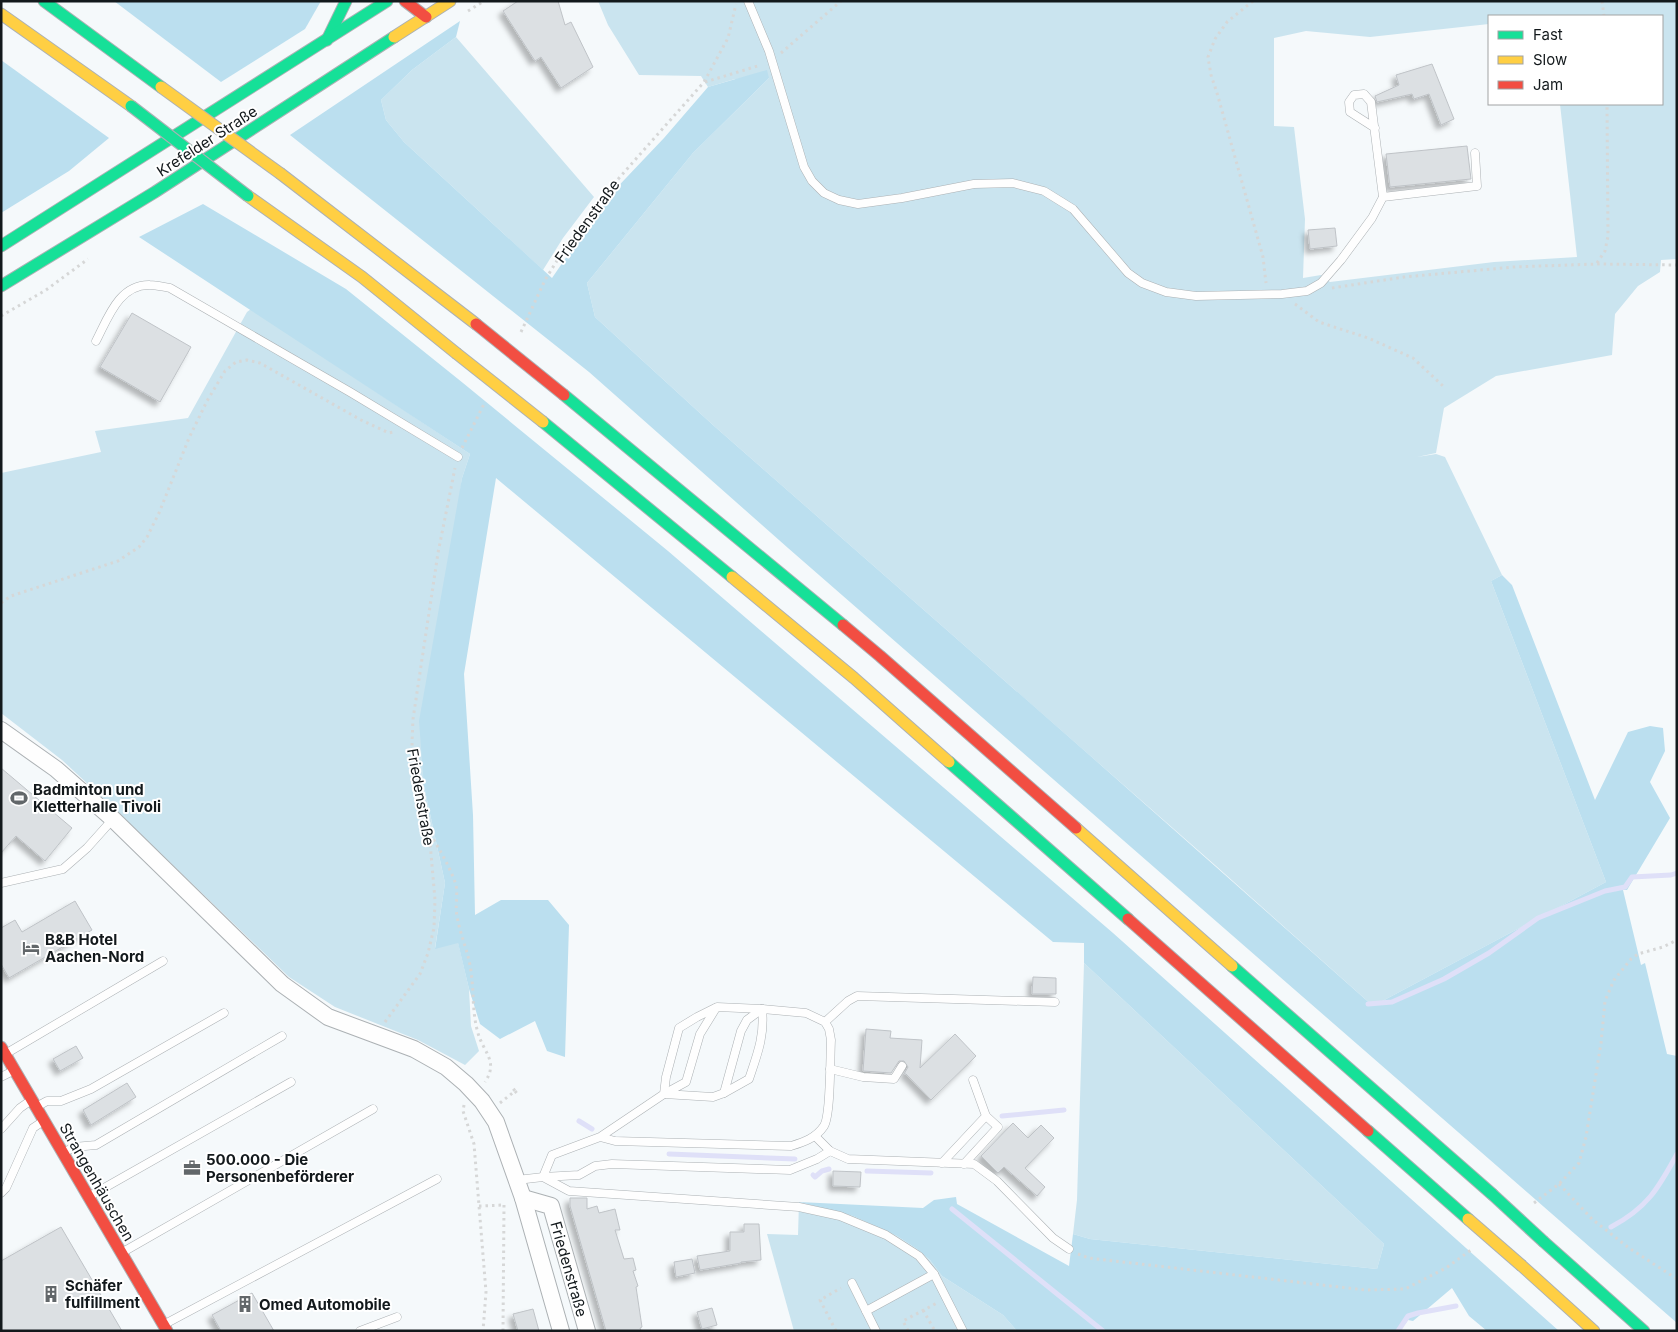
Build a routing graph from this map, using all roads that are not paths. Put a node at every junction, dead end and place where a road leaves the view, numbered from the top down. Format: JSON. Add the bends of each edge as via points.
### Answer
{"nodes":[{"id":1,"x":44,"y":1,"type":"edge"},
{"id":2,"x":346,"y":1,"type":"edge"},
{"id":3,"x":387,"y":1,"type":"edge"},
{"id":4,"x":405,"y":1,"type":"edge"},
{"id":5,"x":422,"y":1,"type":"edge"},
{"id":6,"x":450,"y":1,"type":"edge"},
{"id":7,"x":748,"y":1,"type":"edge"},
{"id":8,"x":1,"y":14,"type":"edge"},
{"id":9,"x":426,"y":18,"type":"junction"},
{"id":10,"x":110,"y":36,"type":"dead end"},
{"id":11,"x":327,"y":40,"type":"junction"},
{"id":12,"x":150,"y":77,"type":"junction"},
{"id":13,"x":1374,"y":128,"type":"junction"},
{"id":14,"x":1475,"y":153,"type":"dead end"},
{"id":15,"x":1383,"y":197,"type":"junction"},
{"id":16,"x":1,"y":246,"type":"edge"},
{"id":17,"x":1,"y":286,"type":"edge"},
{"id":18,"x":96,"y":341,"type":"dead end"},
{"id":19,"x":458,"y":457,"type":"road end"},
{"id":20,"x":1,"y":730,"type":"edge"},
{"id":21,"x":113,"y":819,"type":"junction"},
{"id":22,"x":1,"y":883,"type":"edge"},
{"id":23,"x":163,"y":961,"type":"dead end"},
{"id":24,"x":1055,"y":1002,"type":"dead end"},
{"id":25,"x":717,"y":1008,"type":"junction"},
{"id":26,"x":762,"y":1009,"type":"junction"},
{"id":27,"x":224,"y":1013,"type":"dead end"},
{"id":28,"x":825,"y":1022,"type":"junction"},
{"id":29,"x":282,"y":1036,"type":"dead end"},
{"id":30,"x":3,"y":1051,"type":"edge"},
{"id":31,"x":902,"y":1066,"type":"dead end"},
{"id":32,"x":830,"y":1069,"type":"junction"},
{"id":33,"x":15,"y":1070,"type":"junction"},
{"id":34,"x":1,"y":1077,"type":"edge"},
{"id":35,"x":973,"y":1080,"type":"dead end"},
{"id":36,"x":291,"y":1082,"type":"dead end"},
{"id":37,"x":724,"y":1093,"type":"junction"},
{"id":38,"x":664,"y":1094,"type":"junction"},
{"id":39,"x":34,"y":1103,"type":"junction"},
{"id":40,"x":373,"y":1109,"type":"dead end"},
{"id":41,"x":986,"y":1116,"type":"junction"},
{"id":42,"x":44,"y":1121,"type":"junction"},
{"id":43,"x":1,"y":1129,"type":"edge"},
{"id":44,"x":815,"y":1136,"type":"junction"},
{"id":45,"x":600,"y":1137,"type":"junction"},
{"id":46,"x":830,"y":1151,"type":"junction"},
{"id":47,"x":63,"y":1153,"type":"junction"},
{"id":48,"x":942,"y":1163,"type":"junction"},
{"id":49,"x":964,"y":1164,"type":"junction"},
{"id":50,"x":543,"y":1177,"type":"junction"},
{"id":51,"x":437,"y":1178,"type":"dead end"},
{"id":52,"x":517,"y":1180,"type":"junction"},
{"id":53,"x":1,"y":1193,"type":"edge"},
{"id":54,"x":89,"y":1197,"type":"junction"},
{"id":55,"x":523,"y":1198,"type":"junction"},
{"id":56,"x":1069,"y":1249,"type":"road end"},
{"id":57,"x":121,"y":1253,"type":"junction"},
{"id":58,"x":934,"y":1274,"type":"junction"},
{"id":59,"x":852,"y":1283,"type":"road end"},
{"id":60,"x":866,"y":1311,"type":"junction"},
{"id":61,"x":397,"y":1317,"type":"dead end"},
{"id":62,"x":165,"y":1328,"type":"edge"},
{"id":63,"x":360,"y":1331,"type":"edge"},
{"id":64,"x":561,"y":1331,"type":"edge"},
{"id":65,"x":587,"y":1331,"type":"edge"},
{"id":66,"x":876,"y":1331,"type":"edge"},
{"id":67,"x":963,"y":1331,"type":"edge"},
{"id":68,"x":1594,"y":1331,"type":"edge"},
{"id":69,"x":1644,"y":1331,"type":"edge"}],
"edges":[{"from":1,"to":12,"type":"main road"},
{"from":2,"to":11,"type":"main road"},
{"from":3,"to":11,"type":"main road","name":"Krefelder Straße"},
{"from":4,"to":9,"type":"main road"},
{"from":5,"to":9,"type":"main road"},
{"from":6,"to":9,"type":"main road","name":"Krefelder Straße"},
{"from":7,"to":15,"type":"lane","via":[[771,61],[804,167],[824,193],[840,200],[858,204],[974,184],[1013,183],[1044,191],[1073,209],[1128,273],[1142,283],[1166,292],[1196,296],[1307,291],[1322,283],[1341,260]]},
{"from":8,"to":68,"type":"main road","bridge":true,"via":[[362,277],[854,678]]},
{"from":9,"to":17,"type":"main road","name":"Krefelder Straße"},
{"from":10,"to":12,"type":"main road"},
{"from":11,"to":16,"type":"main road","name":"Krefelder Straße"},
{"from":12,"to":69,"type":"main road","bridge":true,"via":[[476,324],[880,656]]},
{"from":13,"to":13,"type":"lane","via":[[1371,102],[1364,94],[1354,95],[1349,102],[1350,112]]},
{"from":13,"to":15,"type":"lane"},
{"from":14,"to":15,"type":"lane","via":[[1477,186]]},
{"from":18,"to":19,"type":"lane","via":[[118,300],[132,288],[150,285],[170,288]]},
{"from":20,"to":21,"type":"street","name":"Friedenstraße","via":[[56,769]]},
{"from":21,"to":22,"type":"lane","via":[[87,848],[63,868]]},
{"from":21,"to":52,"type":"street","name":"Friedenstraße","via":[[282,984],[328,1017],[414,1049],[446,1067],[490,1111]]},
{"from":23,"to":30,"type":"lane"},
{"from":24,"to":28,"type":"lane","via":[[857,996]]},
{"from":25,"to":26,"type":"lane"},
{"from":25,"to":38,"type":"lane","via":[[700,1034],[686,1082]]},
{"from":25,"to":38,"type":"lane","via":[[679,1028]]},
{"from":26,"to":28,"type":"lane","via":[[806,1013]]},
{"from":26,"to":37,"type":"lane","via":[[747,1020],[741,1031]]},
{"from":26,"to":37,"type":"lane","via":[[762,1037],[749,1079]]},
{"from":27,"to":39,"type":"lane","via":[[91,1089],[61,1101]]},
{"from":28,"to":32,"type":"lane","via":[[831,1040]]},
{"from":29,"to":47,"type":"lane","via":[[96,1145],[74,1147]]},
{"from":30,"to":33,"type":"main road","name":"Strangenhäuschen"},
{"from":31,"to":32,"type":"lane","via":[[894,1079],[863,1077]]},
{"from":32,"to":44,"type":"lane","via":[[826,1124]]},
{"from":33,"to":34,"type":"lane"},
{"from":33,"to":39,"type":"main road","name":"Strangenhäuschen"},
{"from":35,"to":41,"type":"lane"},
{"from":36,"to":54,"type":"lane"},
{"from":37,"to":38,"type":"lane","via":[[713,1097]]},
{"from":38,"to":45,"type":"lane"},
{"from":39,"to":42,"type":"main road","name":"Strangenhäuschen"},
{"from":39,"to":43,"type":"lane","via":[[20,1108]]},
{"from":40,"to":57,"type":"lane"},
{"from":41,"to":48,"type":"lane"},
{"from":41,"to":49,"type":"lane","via":[[998,1127]]},
{"from":42,"to":47,"type":"main road","name":"Strangenhäuschen"},
{"from":42,"to":53,"type":"lane","via":[[34,1128]]},
{"from":44,"to":45,"type":"lane","via":[[791,1146],[615,1141]]},
{"from":44,"to":46,"type":"lane"},
{"from":45,"to":50,"type":"lane","via":[[552,1155]]},
{"from":46,"to":48,"type":"lane","via":[[848,1159]]},
{"from":46,"to":50,"type":"lane","via":[[817,1160],[790,1170],[612,1164],[595,1166],[579,1176]]},
{"from":47,"to":54,"type":"main road","name":"Strangenhäuschen"},
{"from":48,"to":49,"type":"lane"},
{"from":49,"to":56,"type":"lane","via":[[974,1164],[996,1181],[1053,1238]]},
{"from":50,"to":52,"type":"lane"},
{"from":50,"to":58,"type":"lane","via":[[569,1191],[815,1209],[886,1235],[920,1256]]},
{"from":51,"to":62,"type":"lane"},
{"from":52,"to":55,"type":"street","name":"Friedenstraße"},
{"from":54,"to":57,"type":"main road","name":"Strangenhäuschen"},
{"from":55,"to":64,"type":"street","name":"Friedenstraße"},
{"from":55,"to":65,"type":"street","name":"Friedenstraße","via":[[551,1206]]},
{"from":57,"to":62,"type":"main road","name":"Strangenhäuschen"},
{"from":58,"to":60,"type":"lane"},
{"from":58,"to":67,"type":"lane"},
{"from":59,"to":60,"type":"lane"},
{"from":60,"to":66,"type":"lane"},
{"from":61,"to":63,"type":"lane"}]}
